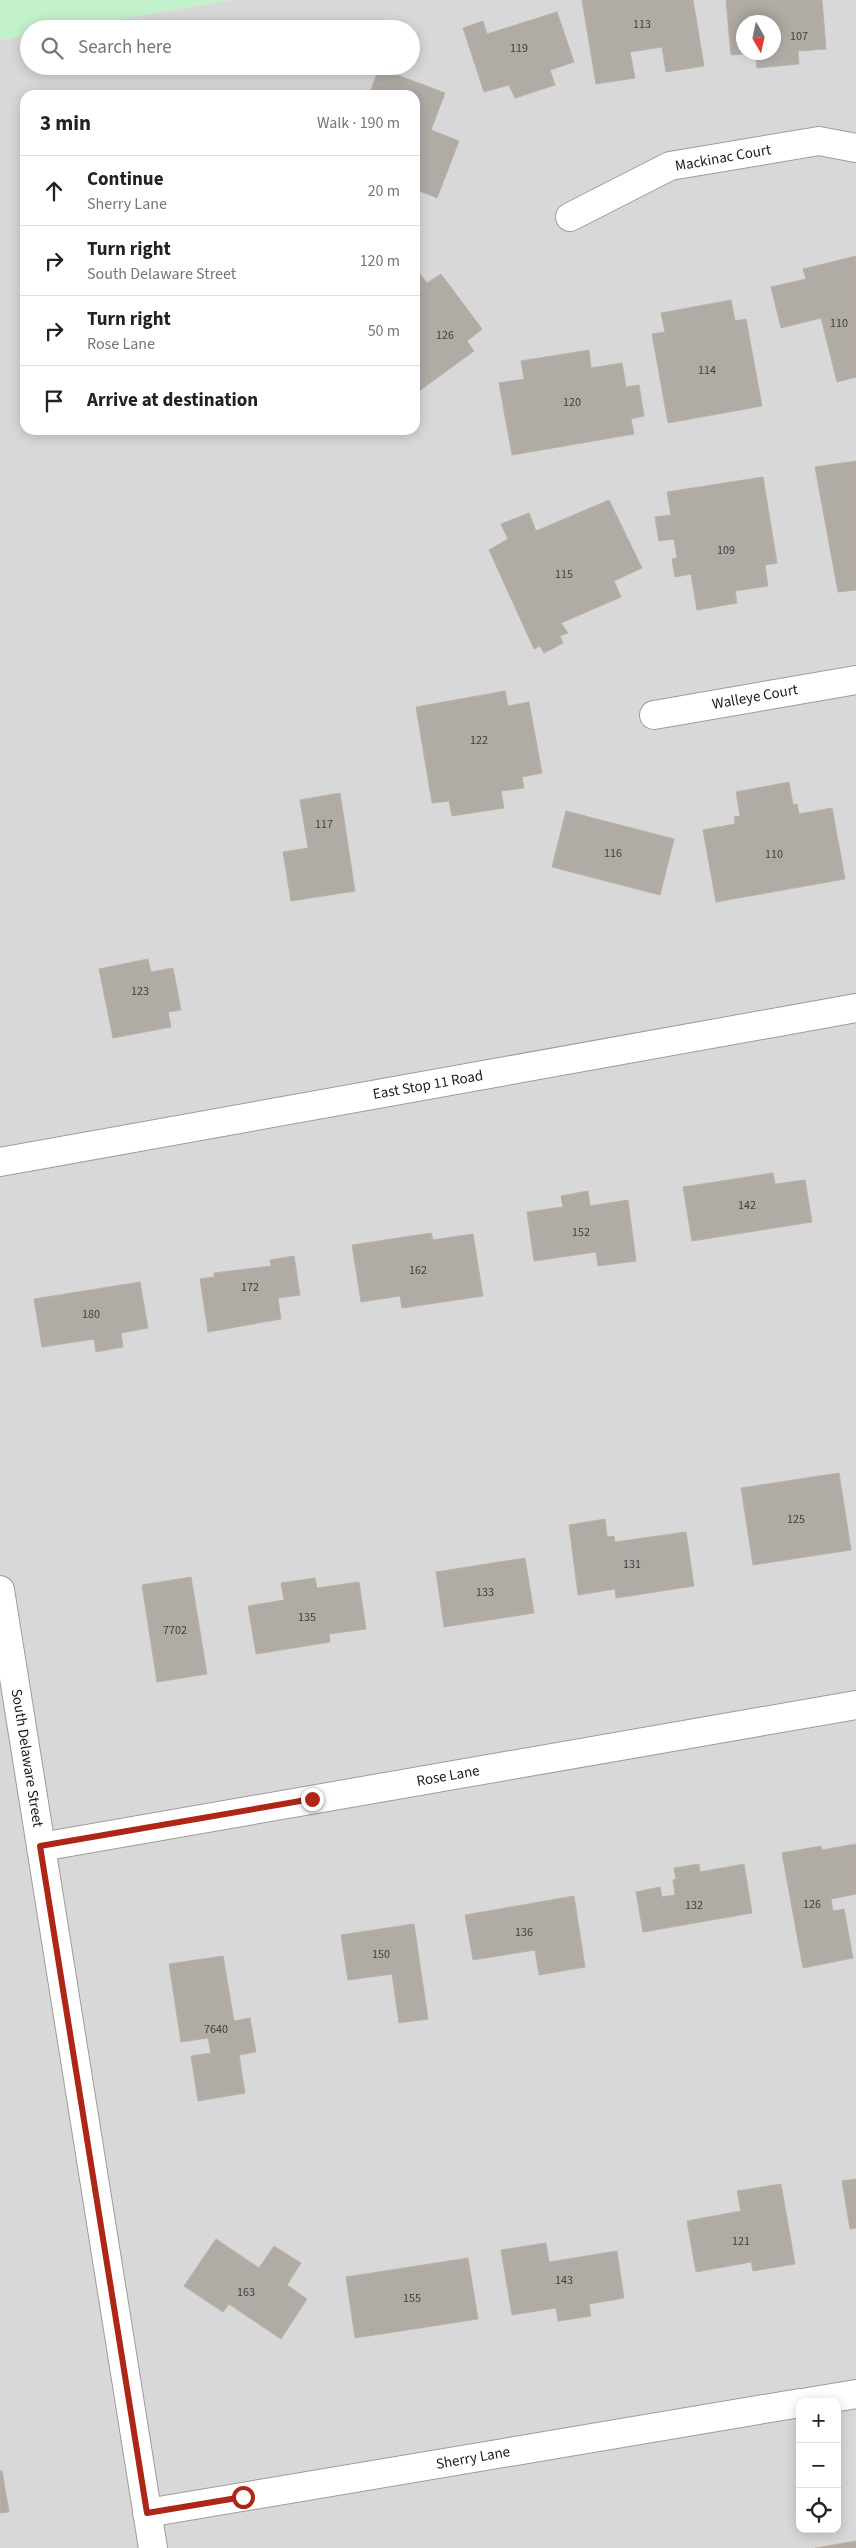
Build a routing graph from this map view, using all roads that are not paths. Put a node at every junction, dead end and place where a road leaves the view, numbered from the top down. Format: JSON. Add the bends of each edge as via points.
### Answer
{"nodes":[{"id":1,"x":856,"y":148,"type":"edge"},
{"id":2,"x":570,"y":217,"type":"dead end"},
{"id":3,"x":856,"y":680,"type":"edge"},
{"id":4,"x":654,"y":715,"type":"dead end"},
{"id":5,"x":856,"y":1008,"type":"edge"},
{"id":6,"x":0,"y":1162,"type":"edge"},
{"id":7,"x":0,"y":1590,"type":"edge"},
{"id":8,"x":856,"y":1705,"type":"edge"},
{"id":9,"x":40,"y":1846,"type":"junction"},
{"id":10,"x":856,"y":2394,"type":"edge"},
{"id":11,"x":832,"y":2398,"type":"edge"},
{"id":12,"x":796,"y":2404,"type":"edge"},
{"id":13,"x":147,"y":2513,"type":"junction"},
{"id":14,"x":153,"y":2548,"type":"edge"}],
"edges":[{"from":1,"to":2,"type":"street","name":"Mackinac Court","via":[[819,141],[670,166]]},
{"from":3,"to":4,"type":"street","name":"Walleye Court"},
{"from":5,"to":6,"type":"street","name":"East Stop 11 Road"},
{"from":7,"to":9,"type":"street","name":"South Delaware Street"},
{"from":8,"to":9,"type":"street","name":"Rose Lane"},
{"from":9,"to":13,"type":"street","name":"South Delaware Street"},
{"from":10,"to":11,"type":"street"},
{"from":12,"to":13,"type":"street","name":"Sherry Lane"},
{"from":13,"to":14,"type":"street","name":"South Delaware Street"}]}
